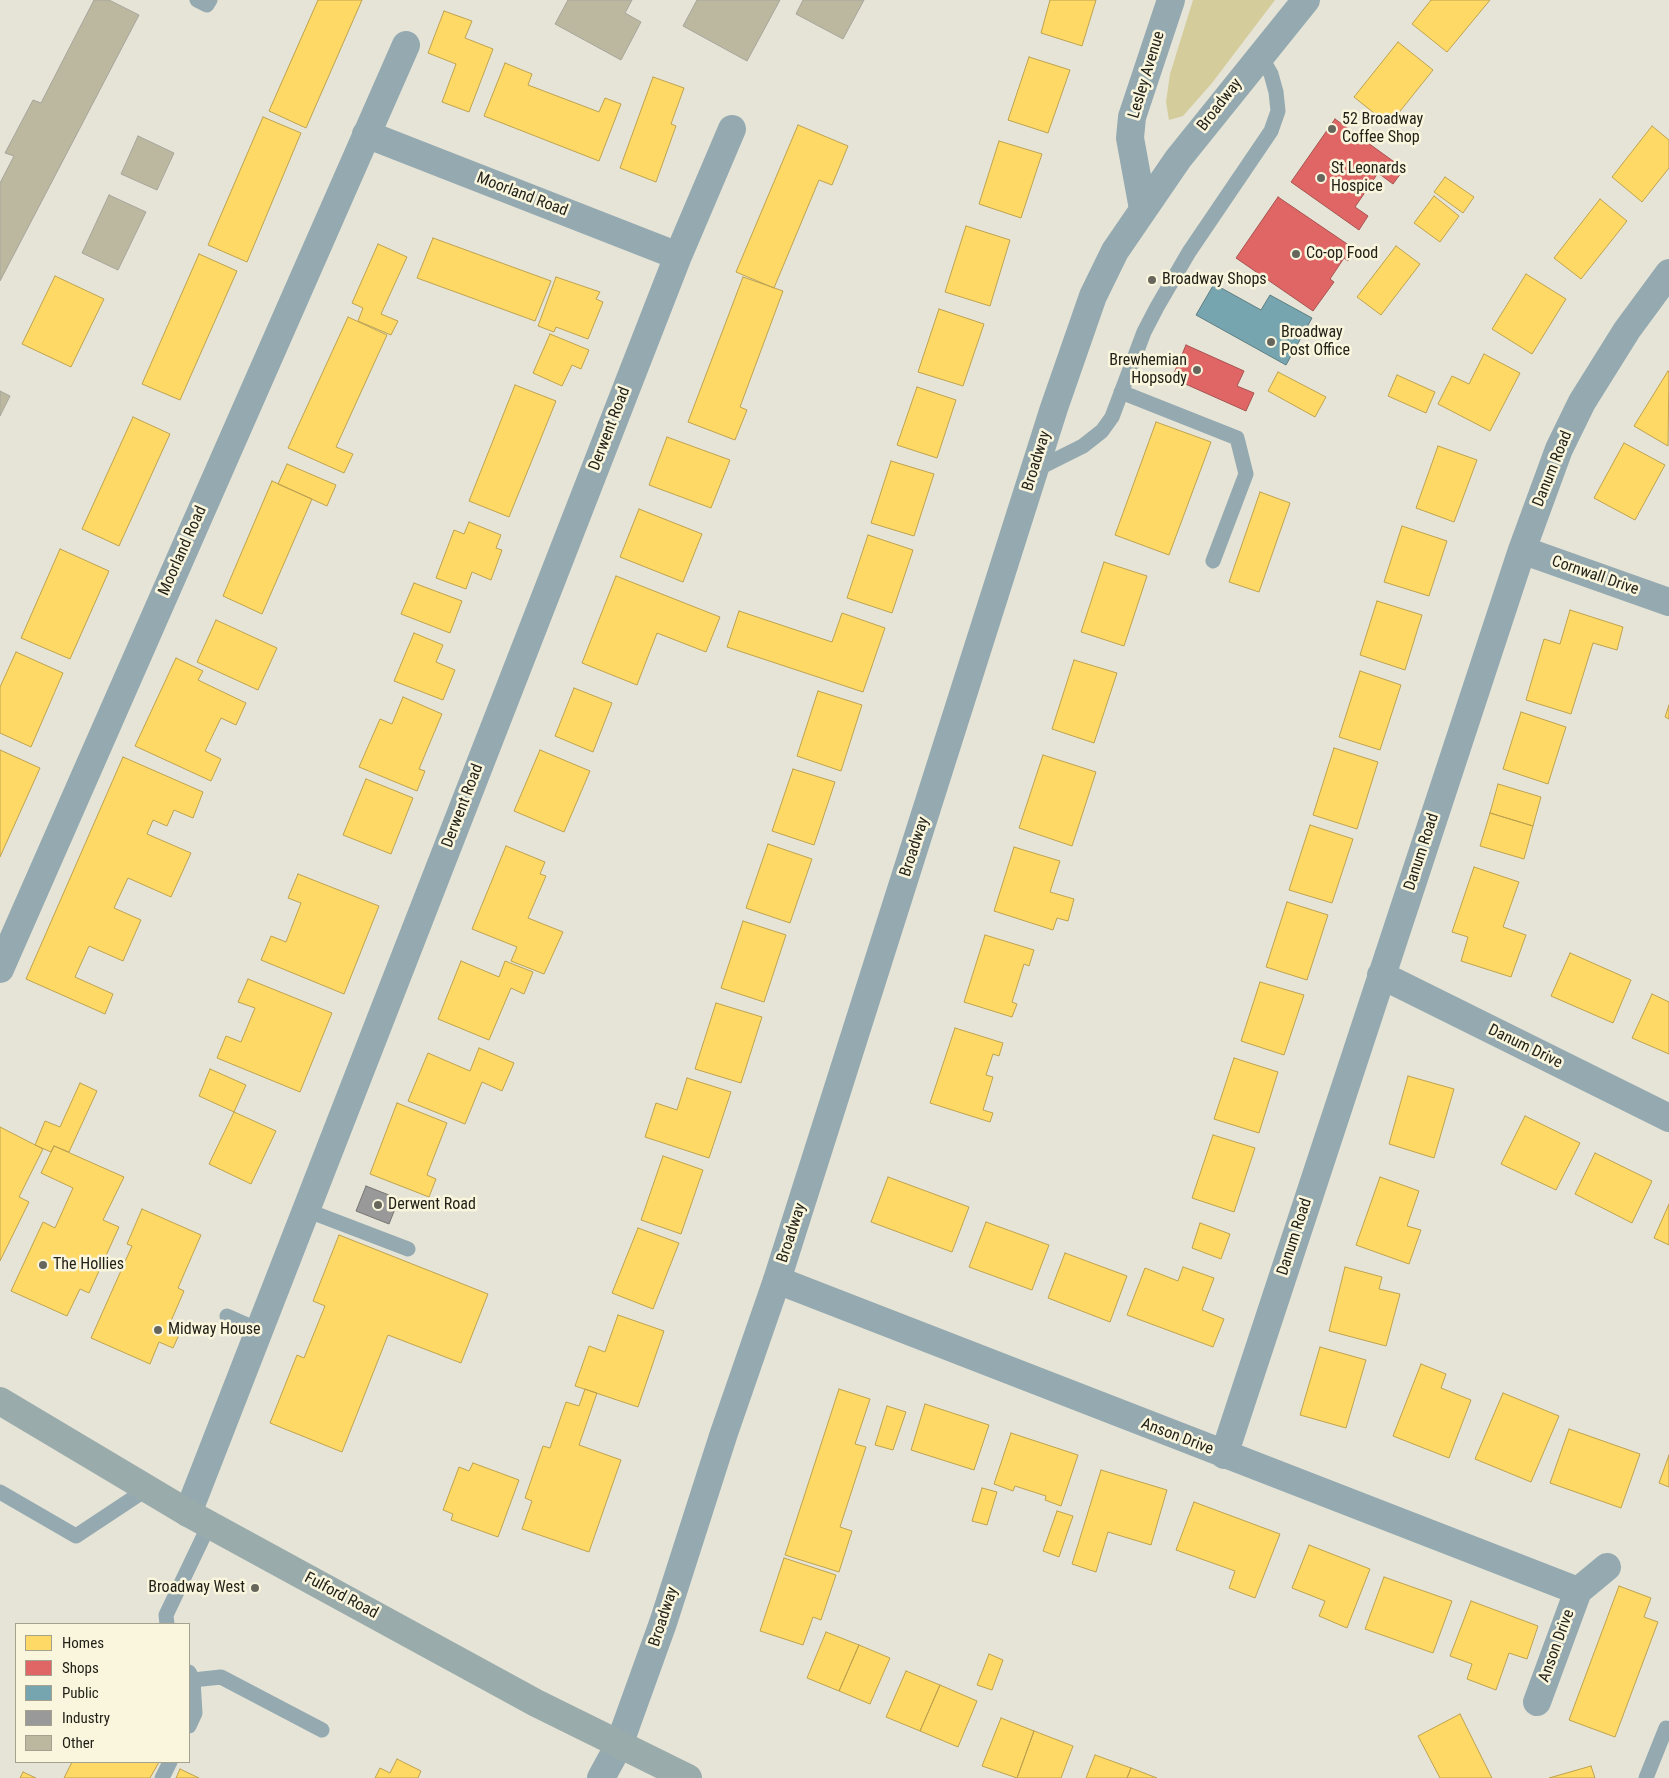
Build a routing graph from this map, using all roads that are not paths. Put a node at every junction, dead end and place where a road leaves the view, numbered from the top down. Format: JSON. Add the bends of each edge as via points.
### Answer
{"nodes":[{"id":1,"x":197,"y":0,"type":"edge"},
{"id":2,"x":210,"y":0,"type":"edge"},
{"id":3,"x":1171,"y":0,"type":"edge"},
{"id":4,"x":1306,"y":0,"type":"edge"},
{"id":5,"x":406,"y":45,"type":"dead end"},
{"id":6,"x":1260,"y":55,"type":"junction"},
{"id":7,"x":732,"y":129,"type":"dead end"},
{"id":8,"x":366,"y":134,"type":"junction"},
{"id":9,"x":1144,"y":209,"type":"junction"},
{"id":10,"x":678,"y":256,"type":"junction"},
{"id":11,"x":1669,"y":273,"type":"edge"},
{"id":12,"x":1121,"y":392,"type":"junction"},
{"id":13,"x":1035,"y":470,"type":"junction"},
{"id":14,"x":1522,"y":550,"type":"junction"},
{"id":15,"x":1212,"y":561,"type":"dead end"},
{"id":16,"x":1669,"y":602,"type":"edge"},
{"id":17,"x":0,"y":968,"type":"edge"},
{"id":18,"x":1381,"y":975,"type":"junction"},
{"id":19,"x":1669,"y":1118,"type":"edge"},
{"id":20,"x":306,"y":1210,"type":"junction"},
{"id":21,"x":408,"y":1249,"type":"dead end"},
{"id":22,"x":777,"y":1280,"type":"junction"},
{"id":23,"x":227,"y":1316,"type":"dead end"},
{"id":24,"x":259,"y":1330,"type":"junction"},
{"id":25,"x":0,"y":1401,"type":"edge"},
{"id":26,"x":1224,"y":1455,"type":"junction"},
{"id":27,"x":147,"y":1489,"type":"junction"},
{"id":28,"x":0,"y":1492,"type":"edge"},
{"id":29,"x":198,"y":1519,"type":"junction"},
{"id":30,"x":1607,"y":1567,"type":"dead end"},
{"id":31,"x":1578,"y":1591,"type":"junction"},
{"id":32,"x":167,"y":1623,"type":"edge"},
{"id":33,"x":191,"y":1676,"type":"edge"},
{"id":34,"x":1537,"y":1702,"type":"dead end"},
{"id":35,"x":190,"y":1724,"type":"edge"},
{"id":36,"x":1666,"y":1728,"type":"dead end"},
{"id":37,"x":322,"y":1730,"type":"dead end"},
{"id":38,"x":619,"y":1745,"type":"junction"},
{"id":39,"x":170,"y":1763,"type":"edge"},
{"id":40,"x":162,"y":1778,"type":"edge"},
{"id":41,"x":601,"y":1778,"type":"edge"},
{"id":42,"x":688,"y":1778,"type":"edge"},
{"id":43,"x":1646,"y":1778,"type":"edge"}],
"edges":[{"from":1,"to":2,"type":"lane","via":[[207,5]]},
{"from":3,"to":9,"type":"street","name":"Lesley Avenue","via":[[1132,117],[1130,138]]},
{"from":4,"to":6,"type":"street","name":"Broadway"},
{"from":5,"to":8,"type":"street","name":"Moorland Road"},
{"from":6,"to":9,"type":"street","name":"Broadway","via":[[1178,159]]},
{"from":6,"to":12,"type":"lane","via":[[1271,74],[1276,92],[1278,111],[1271,131],[1172,280],[1144,332]]},
{"from":7,"to":10,"type":"street","name":"Derwent Road"},
{"from":8,"to":10,"type":"street","name":"Moorland Road"},
{"from":8,"to":17,"type":"street","name":"Moorland Road"},
{"from":9,"to":13,"type":"street","name":"Broadway","via":[[1115,251],[1093,296]]},
{"from":10,"to":20,"type":"street","name":"Derwent Road"},
{"from":11,"to":14,"type":"street","name":"Danum Road","via":[[1627,330],[1582,402],[1559,448]]},
{"from":12,"to":13,"type":"lane","via":[[1112,417],[1102,431],[1084,446]]},
{"from":12,"to":15,"type":"lane","via":[[1237,438],[1246,474]]},
{"from":13,"to":22,"type":"street","name":"Broadway"},
{"from":14,"to":16,"type":"street","name":"Cornwall Drive"},
{"from":14,"to":18,"type":"street","name":"Danum Road"},
{"from":18,"to":19,"type":"street","name":"Danum Drive"},
{"from":18,"to":26,"type":"street","name":"Danum Road"},
{"from":20,"to":21,"type":"lane"},
{"from":20,"to":24,"type":"street","name":"Derwent Road"},
{"from":22,"to":26,"type":"street","name":"Anson Drive"},
{"from":22,"to":38,"type":"street","name":"Broadway"},
{"from":23,"to":24,"type":"lane"},
{"from":24,"to":29,"type":"street","name":"Derwent Road"},
{"from":25,"to":27,"type":"main road","name":"Fulford Road"},
{"from":26,"to":31,"type":"street","name":"Anson Drive"},
{"from":27,"to":28,"type":"lane","via":[[76,1536]]},
{"from":27,"to":29,"type":"main road","name":"Fulford Road"},
{"from":29,"to":32,"type":"lane","via":[[166,1614]]},
{"from":29,"to":38,"type":"main road","name":"Fulford Road"},
{"from":30,"to":31,"type":"street","name":"Anson Drive"},
{"from":31,"to":34,"type":"street","name":"Anson Drive"},
{"from":33,"to":35,"type":"lane","via":[[195,1713]]},
{"from":33,"to":37,"type":"lane","via":[[221,1677]]},
{"from":36,"to":43,"type":"lane"},
{"from":38,"to":41,"type":"street"},
{"from":38,"to":42,"type":"main road","name":"Fulford Road"},
{"from":39,"to":40,"type":"lane"}]}
